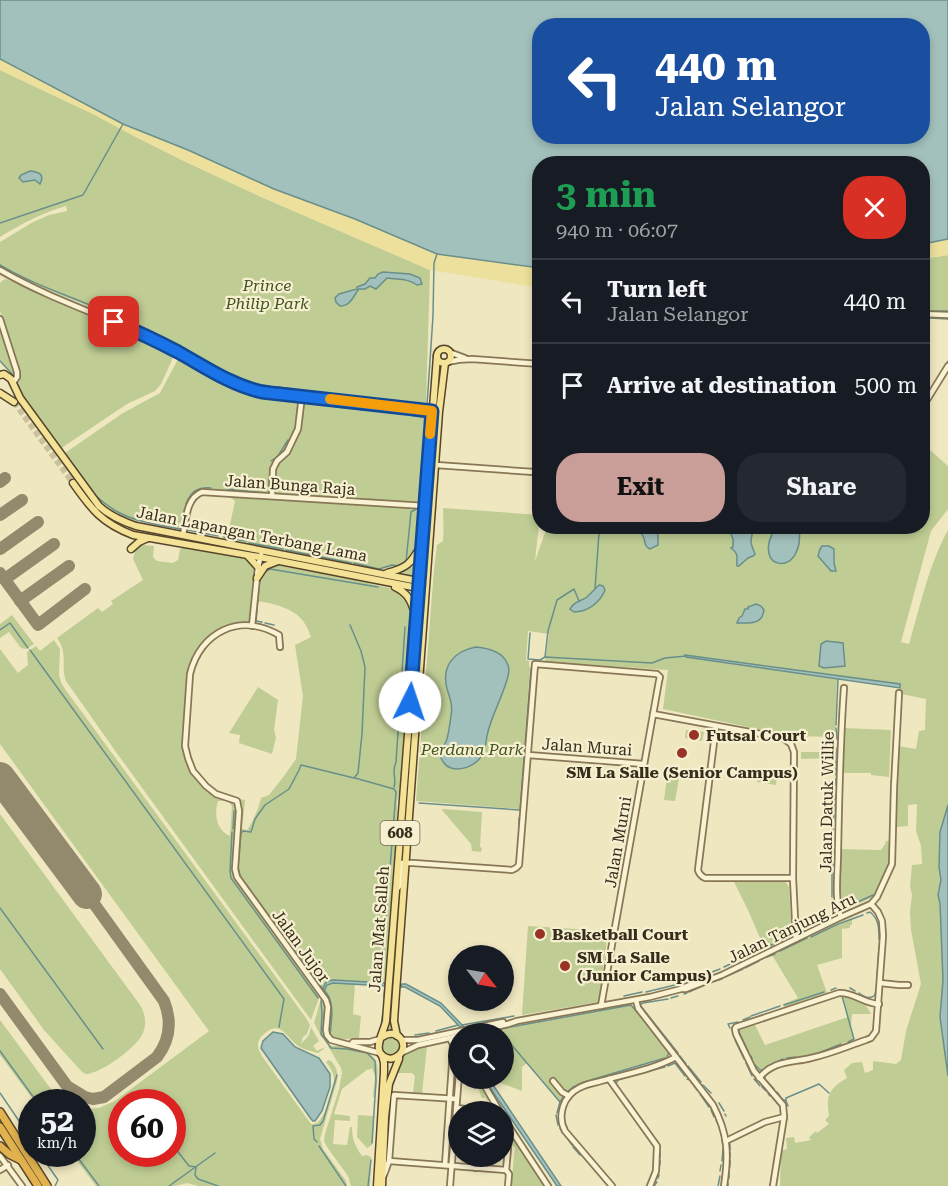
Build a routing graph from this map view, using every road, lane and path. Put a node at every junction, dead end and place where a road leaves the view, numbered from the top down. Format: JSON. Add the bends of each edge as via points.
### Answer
{"nodes":[{"id":1,"x":0,"y":271,"type":"edge"},
{"id":2,"x":930,"y":314,"type":"edge"},
{"id":3,"x":948,"y":315,"type":"edge"},
{"id":4,"x":0,"y":319,"type":"edge"},
{"id":5,"x":449,"y":352,"type":"junction"},
{"id":6,"x":437,"y":356,"type":"junction"},
{"id":7,"x":468,"y":359,"type":"junction"},
{"id":8,"x":446,"y":362,"type":"junction"},
{"id":9,"x":532,"y":363,"type":"edge"},
{"id":10,"x":948,"y":366,"type":"edge"},
{"id":11,"x":0,"y":375,"type":"edge"},
{"id":12,"x":13,"y":383,"type":"junction"},
{"id":13,"x":0,"y":393,"type":"edge"},
{"id":14,"x":930,"y":395,"type":"edge"},
{"id":15,"x":302,"y":396,"type":"junction"},
{"id":16,"x":14,"y":402,"type":"tunnel mouth"},
{"id":17,"x":436,"y":412,"type":"junction"},
{"id":18,"x":436,"y":465,"type":"junction"},
{"id":19,"x":532,"y":472,"type":"edge"},
{"id":20,"x":73,"y":483,"type":"tunnel mouth"},
{"id":21,"x":272,"y":496,"type":"junction"},
{"id":22,"x":425,"y":506,"type":"junction"},
{"id":23,"x":126,"y":532,"type":"junction"},
{"id":24,"x":183,"y":535,"type":"junction"},
{"id":25,"x":149,"y":538,"type":"junction"},
{"id":26,"x":422,"y":544,"type":"junction"},
{"id":27,"x":266,"y":551,"type":"junction"},
{"id":28,"x":248,"y":555,"type":"junction"},
{"id":29,"x":260,"y":557,"type":"junction"},
{"id":30,"x":279,"y":561,"type":"junction"},
{"id":31,"x":258,"y":567,"type":"junction"},
{"id":32,"x":384,"y":574,"type":"junction"},
{"id":33,"x":257,"y":578,"type":"junction"},
{"id":34,"x":386,"y":583,"type":"junction"},
{"id":35,"x":423,"y":586,"type":"junction"},
{"id":36,"x":417,"y":617,"type":"junction"},
{"id":37,"x":252,"y":626,"type":"junction"},
{"id":38,"x":280,"y":647,"type":"dead end"},
{"id":39,"x":844,"y":688,"type":"dead end"},
{"id":40,"x":899,"y":693,"type":"dead end"},
{"id":41,"x":653,"y":714,"type":"junction"},
{"id":42,"x":716,"y":726,"type":"junction"},
{"id":43,"x":528,"y":755,"type":"junction"},
{"id":44,"x":644,"y":764,"type":"junction"},
{"id":45,"x":406,"y":863,"type":"junction"},
{"id":46,"x":793,"y":878,"type":"junction"},
{"id":47,"x":396,"y":891,"type":"junction"},
{"id":48,"x":872,"y":904,"type":"junction"},
{"id":49,"x":841,"y":917,"type":"junction"},
{"id":50,"x":796,"y":939,"type":"junction"},
{"id":51,"x":880,"y":983,"type":"junction"},
{"id":52,"x":908,"y":985,"type":"dead end"},
{"id":53,"x":636,"y":1000,"type":"junction"},
{"id":54,"x":879,"y":1004,"type":"junction"},
{"id":55,"x":601,"y":1006,"type":"junction"},
{"id":56,"x":512,"y":1022,"type":"junction"},
{"id":57,"x":508,"y":1023,"type":"edge"},
{"id":58,"x":448,"y":1035,"type":"edge"},
{"id":59,"x":438,"y":1036,"type":"junction"},
{"id":60,"x":381,"y":1038,"type":"junction"},
{"id":61,"x":400,"y":1038,"type":"junction"},
{"id":62,"x":448,"y":1038,"type":"edge"},
{"id":63,"x":351,"y":1045,"type":"junction"},
{"id":64,"x":381,"y":1054,"type":"junction"},
{"id":65,"x":400,"y":1054,"type":"junction"},
{"id":66,"x":676,"y":1057,"type":"junction"},
{"id":67,"x":759,"y":1078,"type":"junction"},
{"id":68,"x":609,"y":1079,"type":"junction"},
{"id":69,"x":553,"y":1081,"type":"dead end"},
{"id":70,"x":451,"y":1089,"type":"edge"},
{"id":71,"x":458,"y":1089,"type":"edge"},
{"id":72,"x":568,"y":1096,"type":"junction"},
{"id":73,"x":450,"y":1098,"type":"junction"},
{"id":74,"x":457,"y":1099,"type":"joint"},
{"id":75,"x":0,"y":1112,"type":"edge"},
{"id":76,"x":784,"y":1117,"type":"junction"},
{"id":77,"x":0,"y":1128,"type":"edge"},
{"id":78,"x":514,"y":1134,"type":"edge"},
{"id":79,"x":726,"y":1141,"type":"junction"},
{"id":80,"x":0,"y":1146,"type":"edge"},
{"id":81,"x":18,"y":1155,"type":"edge"},
{"id":82,"x":0,"y":1156,"type":"edge"},
{"id":83,"x":18,"y":1158,"type":"edge"},
{"id":84,"x":389,"y":1161,"type":"junction"},
{"id":85,"x":8,"y":1165,"type":"junction"},
{"id":86,"x":445,"y":1166,"type":"joint"},
{"id":87,"x":26,"y":1167,"type":"edge"},
{"id":88,"x":452,"y":1167,"type":"edge"},
{"id":89,"x":464,"y":1167,"type":"edge"},
{"id":90,"x":506,"y":1167,"type":"edge"},
{"id":91,"x":476,"y":1168,"type":"joint"},
{"id":92,"x":0,"y":1170,"type":"edge"},
{"id":93,"x":506,"y":1170,"type":"junction"},
{"id":94,"x":381,"y":1184,"type":"edge"},
{"id":95,"x":22,"y":1186,"type":"edge"},
{"id":96,"x":38,"y":1186,"type":"edge"},
{"id":97,"x":47,"y":1186,"type":"edge"},
{"id":98,"x":450,"y":1186,"type":"edge"},
{"id":99,"x":508,"y":1186,"type":"edge"},
{"id":100,"x":548,"y":1186,"type":"edge"},
{"id":101,"x":612,"y":1186,"type":"edge"},
{"id":102,"x":650,"y":1186,"type":"edge"},
{"id":103,"x":724,"y":1186,"type":"edge"},
{"id":104,"x":773,"y":1186,"type":"edge"}],
"edges":[{"from":1,"to":15,"type":"street","via":[[149,337],[241,386]]},
{"from":2,"to":3,"type":"street"},
{"from":4,"to":12,"type":"street","via":[[16,372]]},
{"from":5,"to":6,"type":"main road","via":[[441,350]]},
{"from":5,"to":7,"type":"street"},
{"from":5,"to":8,"type":"main road"},
{"from":6,"to":8,"type":"main road","via":[[439,361]]},
{"from":6,"to":17,"type":"main road","name":"Jalan Mat Salleh"},
{"from":7,"to":8,"type":"street"},
{"from":7,"to":9,"type":"street"},
{"from":8,"to":17,"type":"main road","name":"Jalan Mat Salleh"},
{"from":10,"to":14,"type":"street"},
{"from":11,"to":12,"type":"main road","name":"Jalan Lapangan Terbang Lama","via":[[8,376]]},
{"from":12,"to":24,"type":"main road","name":"Jalan Lapangan Terbang Lama","via":[[26,407],[103,510],[120,521]]},
{"from":13,"to":16,"type":"main road"},
{"from":15,"to":17,"type":"street"},
{"from":15,"to":21,"type":"street","via":[[298,429],[287,452],[274,466]]},
{"from":17,"to":18,"type":"main road","name":"Jalan Mat Salleh"},
{"from":17,"to":22,"type":"main road","name":"Jalan Mat Salleh"},
{"from":18,"to":19,"type":"street"},
{"from":18,"to":35,"type":"main road","name":"Jalan Mat Salleh"},
{"from":20,"to":23,"type":"main road","name":"Jalan Lapangan Terbang Lama","via":[[93,511]]},
{"from":21,"to":22,"type":"street","name":"Jalan Bunga Raja"},
{"from":21,"to":24,"type":"street","name":"Jalan Bunga Raja","via":[[199,493],[191,501]]},
{"from":22,"to":26,"type":"main road","name":"Jalan Mat Salleh"},
{"from":23,"to":25,"type":"main road","name":"Jalan Lapangan Terbang Lama"},
{"from":23,"to":25,"type":"main road","via":[[131,549]]},
{"from":24,"to":27,"type":"main road","name":"Jalan Lapangan Terbang Lama"},
{"from":25,"to":28,"type":"main road","name":"Jalan Lapangan Terbang Lama"},
{"from":26,"to":32,"type":"main road","via":[[406,566]]},
{"from":26,"to":35,"type":"main road","name":"Jalan Mat Salleh"},
{"from":27,"to":29,"type":"street"},
{"from":27,"to":32,"type":"main road","name":"Jalan Lapangan Terbang Lama"},
{"from":28,"to":29,"type":"main road","name":"Jalan Lapangan Terbang Lama"},
{"from":28,"to":31,"type":"main road"},
{"from":29,"to":30,"type":"main road","name":"Jalan Lapangan Terbang Lama"},
{"from":29,"to":31,"type":"street"},
{"from":30,"to":33,"type":"main road","via":[[265,566]]},
{"from":30,"to":34,"type":"main road","name":"Jalan Lapangan Terbang Lama"},
{"from":31,"to":33,"type":"street"},
{"from":32,"to":35,"type":"main road","name":"Jalan Lapangan Terbang Lama"},
{"from":33,"to":37,"type":"street"},
{"from":34,"to":35,"type":"main road","name":"Jalan Lapangan Terbang Lama"},
{"from":34,"to":36,"type":"main road","via":[[409,597]]},
{"from":35,"to":36,"type":"main road","name":"Jalan Mat Salleh","number":"608"},
{"from":35,"to":45,"type":"main road","name":"Jalan Mat Salleh","number":"608"},
{"from":36,"to":47,"type":"main road","name":"Jalan Mat Salleh","number":"608"},
{"from":37,"to":38,"type":"street","via":[[279,635]]},
{"from":37,"to":63,"type":"street","name":"Jalan Jujor","via":[[225,629],[210,638],[197,655],[190,674],[185,740],[188,758],[198,778],[216,794],[239,804],[237,878],[323,996],[328,1007],[327,1035],[333,1041]]},
{"from":39,"to":49,"type":"street","name":"Jalan Datuk Willie","via":[[837,878]]},
{"from":40,"to":48,"type":"street","name":"Jalan Tanjung Aru","via":[[892,864]]},
{"from":41,"to":42,"type":"street"},
{"from":41,"to":43,"type":"street","name":"Jalan Murni","via":[[660,677],[657,674],[535,664]]},
{"from":41,"to":44,"type":"street","name":"Jalan Murni"},
{"from":42,"to":46,"type":"street","via":[[783,738],[793,748]]},
{"from":42,"to":46,"type":"street","via":[[698,873],[705,878]]},
{"from":43,"to":44,"type":"street","name":"Jalan Murai"},
{"from":43,"to":45,"type":"street","via":[[517,868]]},
{"from":44,"to":55,"type":"street","name":"Jalan Murni"},
{"from":45,"to":47,"type":"street","via":[[402,863]]},
{"from":45,"to":61,"type":"main road","name":"Jalan Mat Salleh","number":"608","via":[[394,1021]]},
{"from":46,"to":50,"type":"street"},
{"from":47,"to":60,"type":"main road","name":"Jalan Mat Salleh","number":"608","via":[[386,1021]]},
{"from":48,"to":49,"type":"street","name":"Jalan Tanjung Aru"},
{"from":48,"to":51,"type":"street","via":[[883,924]]},
{"from":49,"to":50,"type":"street","name":"Jalan Tanjung Aru"},
{"from":50,"to":53,"type":"street","name":"Jalan Tanjung Aru","via":[[710,981]]},
{"from":51,"to":52,"type":"street"},
{"from":51,"to":54,"type":"street"},
{"from":53,"to":55,"type":"street","name":"Jalan Tanjung Aru"},
{"from":53,"to":66,"type":"street"},
{"from":54,"to":67,"type":"street","via":[[876,1031],[871,1038],[810,1059],[781,1063]]},
{"from":54,"to":67,"type":"street","via":[[839,993],[736,1027]]},
{"from":55,"to":56,"type":"street","name":"Jalan Tanjung Aru"},
{"from":56,"to":57,"type":"street","name":"Jalan Tanjung Aru"},
{"from":56,"to":59,"type":"street","name":"Jalan Tanjung Aru"},
{"from":58,"to":59,"type":"street"},
{"from":59,"to":61,"type":"street","name":"Jalan Tanjung Aru"},
{"from":60,"to":61,"type":"main road","via":[[391,1033]]},
{"from":60,"to":63,"type":"street"},
{"from":60,"to":64,"type":"main road","number":"608"},
{"from":61,"to":65,"type":"main road","number":"608"},
{"from":62,"to":65,"type":"street","via":[[418,1045]]},
{"from":63,"to":64,"type":"street"},
{"from":64,"to":65,"type":"main road","via":[[390,1059]]},
{"from":64,"to":94,"type":"main road","number":"608"},
{"from":65,"to":94,"type":"main road","number":"608","via":[[389,1084]]},
{"from":66,"to":68,"type":"street"},
{"from":66,"to":79,"type":"street","via":[[713,1105]]},
{"from":67,"to":76,"type":"street","via":[[783,1105]]},
{"from":68,"to":72,"type":"street","via":[[580,1087]]},
{"from":68,"to":102,"type":"street","via":[[657,1146],[656,1171]]},
{"from":69,"to":72,"type":"street"},
{"from":70,"to":73,"type":"street"},
{"from":71,"to":74,"type":"street"},
{"from":72,"to":101,"type":"street","via":[[561,1117],[565,1131]]},
{"from":73,"to":74,"type":"street"},
{"from":73,"to":84,"type":"street","via":[[394,1095]]},
{"from":73,"to":86,"type":"street"},
{"from":75,"to":97,"type":"highway"},
{"from":76,"to":79,"type":"street"},
{"from":76,"to":104,"type":"street"},
{"from":77,"to":81,"type":"highway"},
{"from":78,"to":100,"type":"street"},
{"from":79,"to":103,"type":"street"},
{"from":80,"to":83,"type":"highway"},
{"from":82,"to":85,"type":"street"},
{"from":84,"to":86,"type":"street"},
{"from":84,"to":94,"type":"street"},
{"from":85,"to":92,"type":"street"},
{"from":85,"to":95,"type":"street"},
{"from":87,"to":96,"type":"highway"},
{"from":88,"to":98,"type":"street"},
{"from":89,"to":91,"type":"street"},
{"from":90,"to":93,"type":"street"},
{"from":91,"to":93,"type":"street"},
{"from":93,"to":99,"type":"street"}]}
